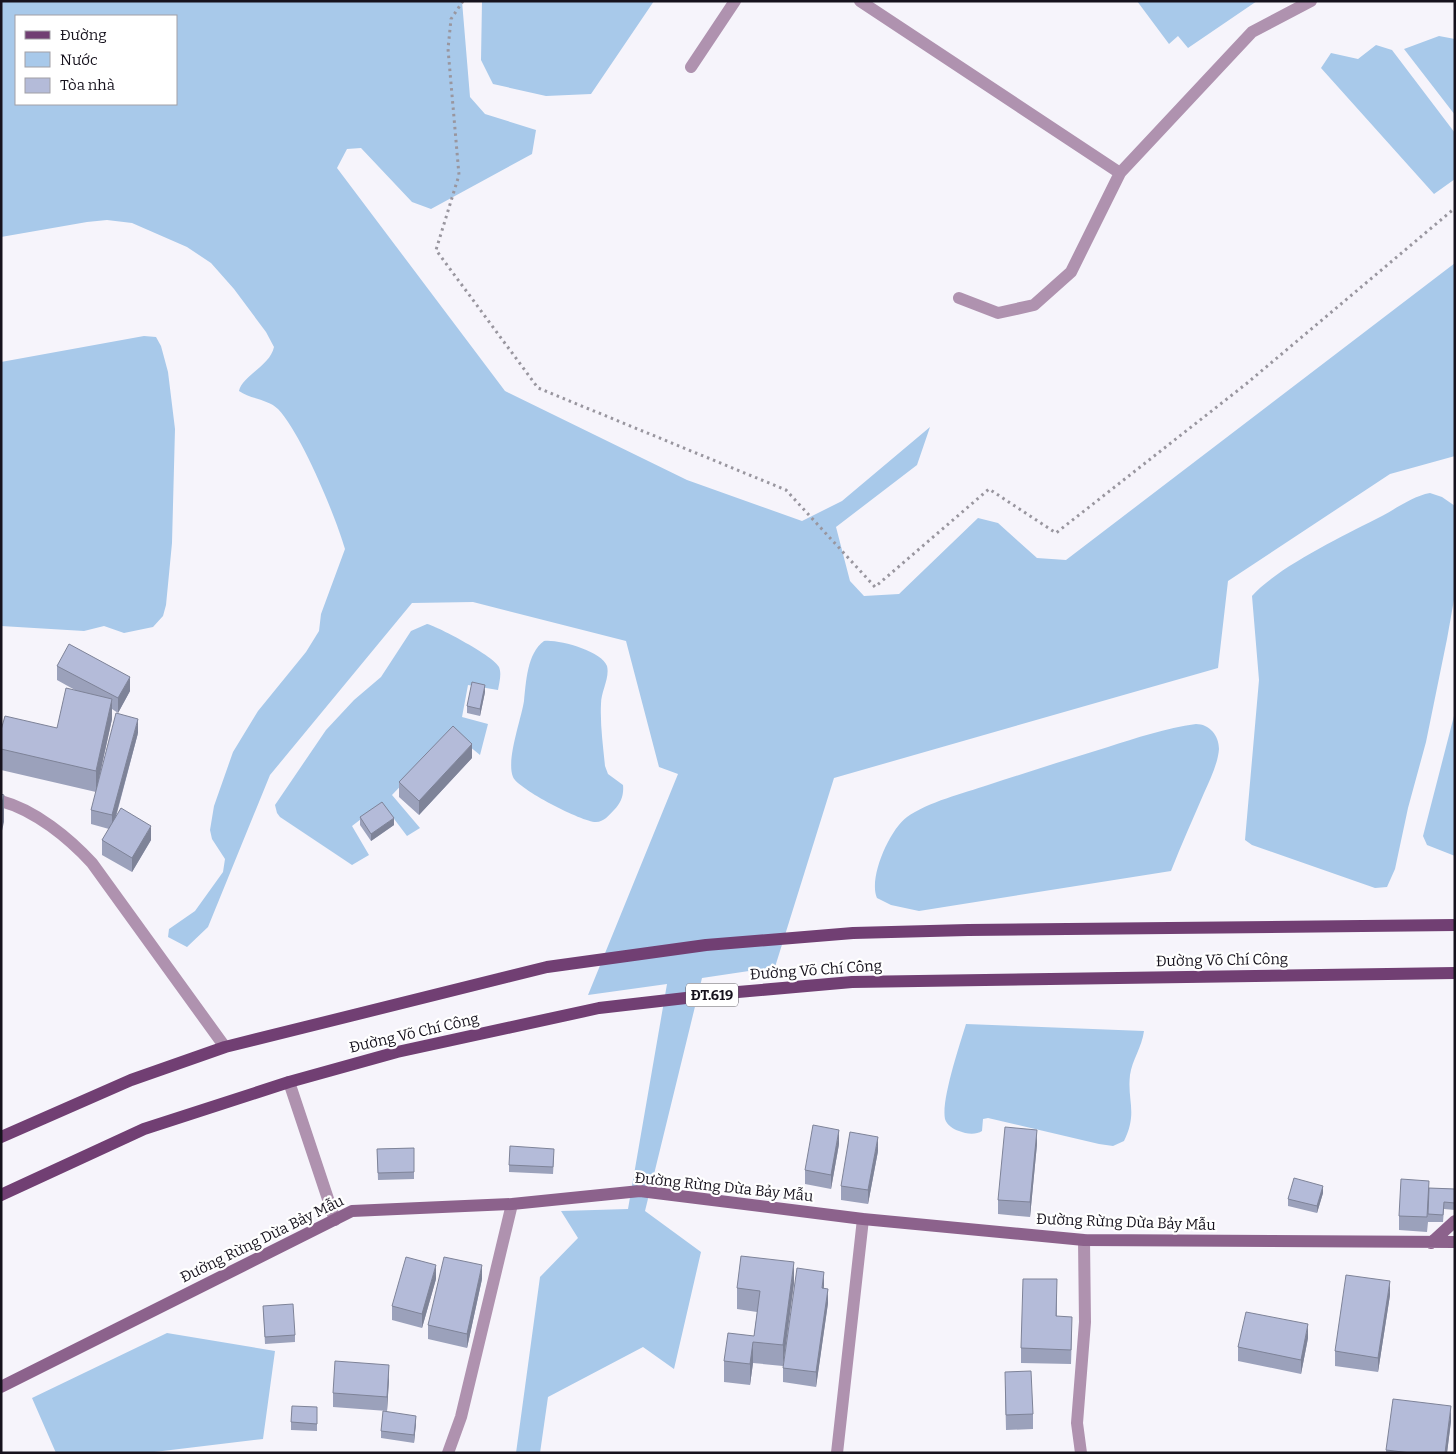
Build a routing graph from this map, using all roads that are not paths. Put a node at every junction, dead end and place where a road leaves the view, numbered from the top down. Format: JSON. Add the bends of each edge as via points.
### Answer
{"nodes":[{"id":1,"x":735,"y":1,"type":"edge"},
{"id":2,"x":860,"y":1,"type":"edge"},
{"id":3,"x":1311,"y":1,"type":"edge"},
{"id":4,"x":691,"y":66,"type":"dead end"},
{"id":5,"x":1120,"y":173,"type":"junction"},
{"id":6,"x":959,"y":298,"type":"dead end"},
{"id":7,"x":1,"y":801,"type":"edge"},
{"id":8,"x":1455,"y":925,"type":"edge"},
{"id":9,"x":1455,"y":973,"type":"edge"},
{"id":10,"x":225,"y":1047,"type":"junction"},
{"id":11,"x":289,"y":1082,"type":"junction"},
{"id":12,"x":1,"y":1137,"type":"edge"},
{"id":13,"x":1,"y":1195,"type":"edge"},
{"id":14,"x":512,"y":1204,"type":"junction"},
{"id":15,"x":863,"y":1219,"type":"junction"},
{"id":16,"x":335,"y":1220,"type":"junction"},
{"id":17,"x":1455,"y":1221,"type":"edge"},
{"id":18,"x":1084,"y":1240,"type":"junction"},
{"id":19,"x":1455,"y":1242,"type":"edge"},
{"id":20,"x":1431,"y":1243,"type":"junction"},
{"id":21,"x":1,"y":1387,"type":"edge"},
{"id":22,"x":448,"y":1453,"type":"edge"},
{"id":23,"x":837,"y":1453,"type":"edge"},
{"id":24,"x":1081,"y":1453,"type":"edge"}],
"edges":[{"from":1,"to":4,"type":"street"},
{"from":2,"to":5,"type":"street"},
{"from":3,"to":5,"type":"street","via":[[1252,32]]},
{"from":5,"to":6,"type":"street","via":[[1071,272],[1034,305],[998,313]]},
{"from":7,"to":10,"type":"street","via":[[13,804],[41,821],[76,846],[92,863]]},
{"from":8,"to":10,"type":"main road","name":"Đường Võ Chí Công","via":[[958,930],[853,933],[706,945],[547,967]]},
{"from":9,"to":11,"type":"main road","name":"Đường Võ Chí Công","number":"ĐT.619","via":[[852,982],[738,992],[599,1008],[397,1052]]},
{"from":10,"to":12,"type":"main road","name":"Đường Võ Chí Công","via":[[131,1080]]},
{"from":11,"to":13,"type":"main road","name":"Đường Võ Chí Công","number":"ĐT.619","via":[[144,1129]]},
{"from":11,"to":16,"type":"street"},
{"from":14,"to":15,"type":"street","name":"Đường Rừng Dừa Bảy Mẫu","via":[[640,1191]]},
{"from":14,"to":16,"type":"street","name":"Đường Rừng Dừa Bảy Mẫu","via":[[352,1211]]},
{"from":14,"to":22,"type":"street","via":[[461,1417]]},
{"from":15,"to":18,"type":"street","name":"Đường Rừng Dừa Bảy Mẫu"},
{"from":15,"to":23,"type":"street"},
{"from":16,"to":21,"type":"street","name":"Đường Rừng Dừa Bảy Mẫu"},
{"from":17,"to":20,"type":"street"},
{"from":18,"to":20,"type":"street","name":"Đường Rừng Dừa Bảy Mẫu"},
{"from":18,"to":24,"type":"street","via":[[1085,1322],[1077,1423]]},
{"from":19,"to":20,"type":"street","name":"Đường Rừng Dừa Bảy Mẫu"}]}
